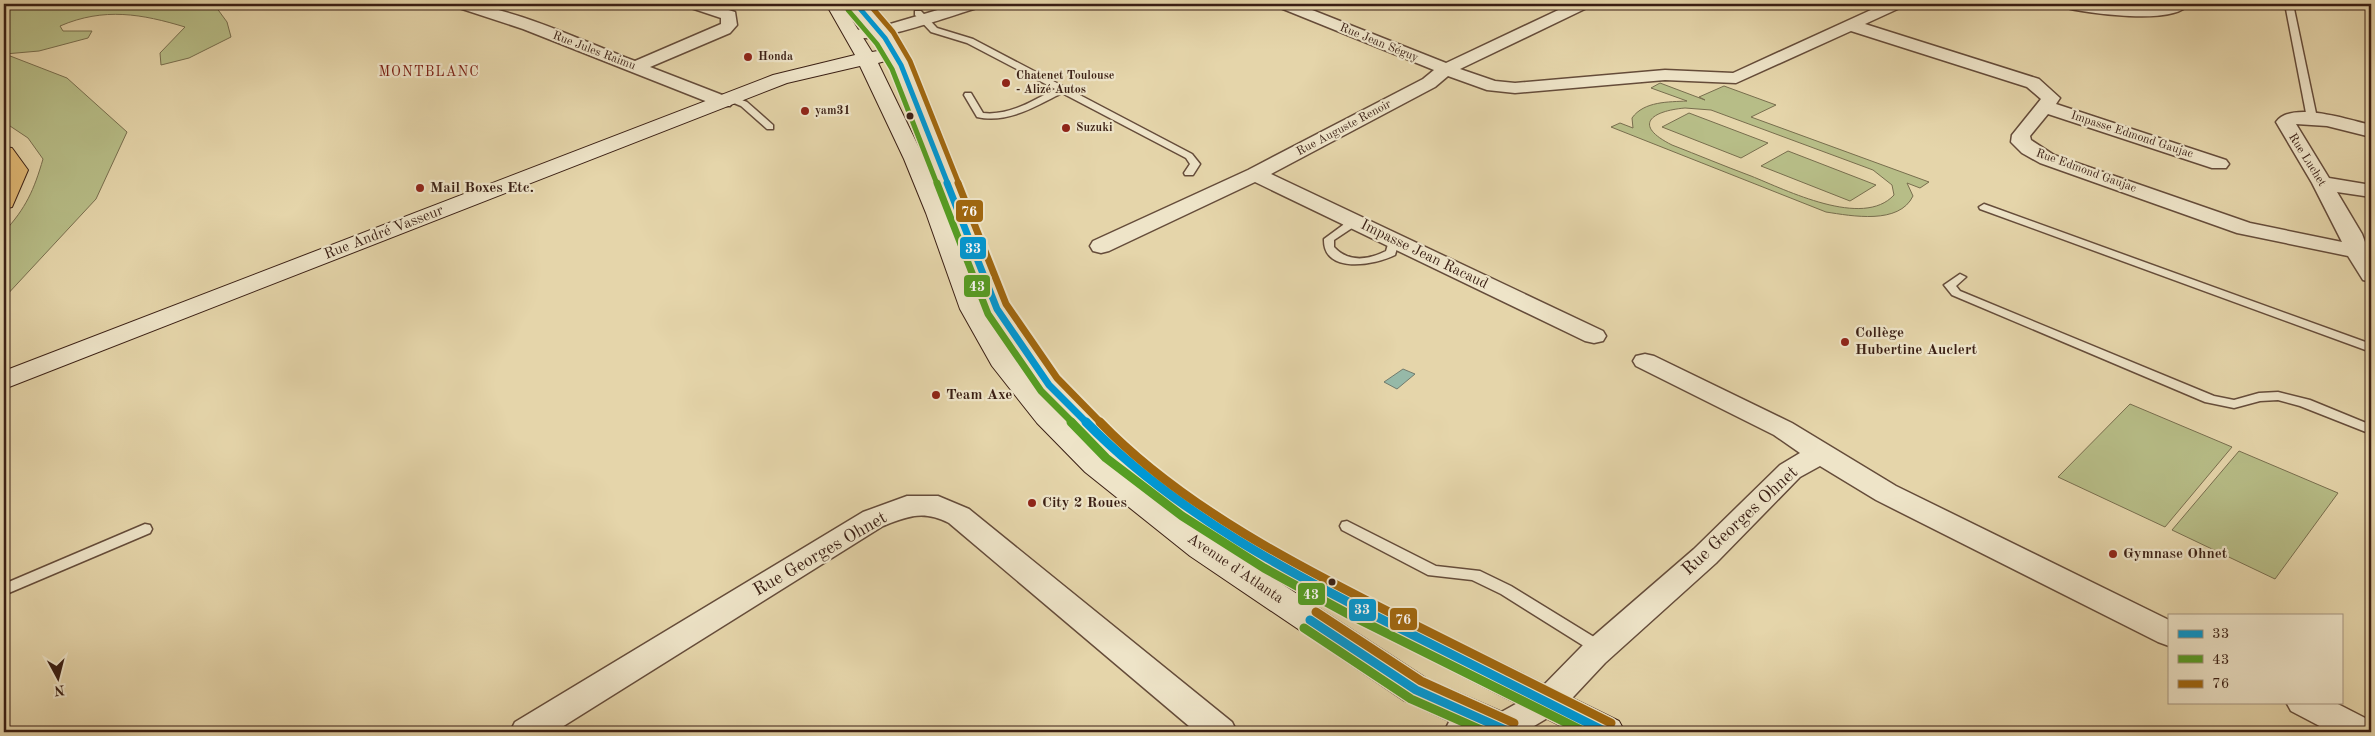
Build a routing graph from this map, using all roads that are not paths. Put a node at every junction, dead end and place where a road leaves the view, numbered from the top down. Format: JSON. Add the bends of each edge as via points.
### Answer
{"nodes":[{"id":1,"x":462,"y":4,"type":"edge"},
{"id":2,"x":694,"y":4,"type":"edge"},
{"id":3,"x":834,"y":4,"type":"edge"},
{"id":4,"x":856,"y":4,"type":"edge"},
{"id":5,"x":967,"y":4,"type":"edge"},
{"id":6,"x":974,"y":4,"type":"edge"},
{"id":7,"x":1284,"y":4,"type":"edge"},
{"id":8,"x":1583,"y":4,"type":"edge"},
{"id":9,"x":1896,"y":4,"type":"edge"},
{"id":10,"x":2068,"y":4,"type":"edge"},
{"id":11,"x":2182,"y":4,"type":"edge"},
{"id":12,"x":2289,"y":4,"type":"edge"},
{"id":13,"x":920,"y":16,"type":"junction"},
{"id":14,"x":1850,"y":25,"type":"junction"},
{"id":15,"x":876,"y":26,"type":"junction"},
{"id":16,"x":852,"y":31,"type":"junction"},
{"id":17,"x":899,"y":60,"type":"junction"},
{"id":18,"x":869,"y":64,"type":"junction"},
{"id":19,"x":636,"y":67,"type":"junction"},
{"id":20,"x":1446,"y":69,"type":"junction"},
{"id":21,"x":1061,"y":90,"type":"junction"},
{"id":22,"x":968,"y":95,"type":"dead end"},
{"id":23,"x":728,"y":100,"type":"junction"},
{"id":24,"x":2046,"y":106,"type":"junction"},
{"id":25,"x":2312,"y":118,"type":"junction"},
{"id":26,"x":770,"y":127,"type":"dead end"},
{"id":27,"x":2371,"y":131,"type":"edge"},
{"id":28,"x":4,"y":153,"type":"edge"},
{"id":29,"x":2219,"y":164,"type":"dead end"},
{"id":30,"x":1189,"y":173,"type":"dead end"},
{"id":31,"x":1255,"y":174,"type":"junction"},
{"id":32,"x":2322,"y":183,"type":"junction"},
{"id":33,"x":2371,"y":191,"type":"edge"},
{"id":34,"x":4,"y":202,"type":"edge"},
{"id":35,"x":1984,"y":207,"type":"dead end"},
{"id":36,"x":1350,"y":219,"type":"junction"},
{"id":37,"x":1394,"y":241,"type":"junction"},
{"id":38,"x":2359,"y":241,"type":"edge"},
{"id":39,"x":1101,"y":246,"type":"dead end"},
{"id":40,"x":2371,"y":275,"type":"edge"},
{"id":41,"x":1960,"y":277,"type":"dead end"},
{"id":42,"x":1594,"y":336,"type":"dead end"},
{"id":43,"x":2371,"y":348,"type":"edge"},
{"id":44,"x":1645,"y":361,"type":"dead end"},
{"id":45,"x":4,"y":381,"type":"edge"},
{"id":46,"x":2371,"y":430,"type":"edge"},
{"id":47,"x":1820,"y":454,"type":"junction"},
{"id":48,"x":1347,"y":526,"type":"dead end"},
{"id":49,"x":145,"y":529,"type":"dead end"},
{"id":50,"x":4,"y":590,"type":"edge"},
{"id":51,"x":1281,"y":600,"type":"junction"},
{"id":52,"x":1386,"y":620,"type":"junction"},
{"id":53,"x":2168,"y":634,"type":"edge"},
{"id":54,"x":1601,"y":649,"type":"junction"},
{"id":55,"x":1549,"y":701,"type":"junction"},
{"id":56,"x":2306,"y":704,"type":"edge"},
{"id":57,"x":1504,"y":731,"type":"edge"},
{"id":58,"x":527,"y":732,"type":"edge"},
{"id":59,"x":1220,"y":732,"type":"edge"},
{"id":60,"x":1462,"y":732,"type":"edge"},
{"id":61,"x":1606,"y":732,"type":"edge"},
{"id":62,"x":2361,"y":732,"type":"edge"}],
"edges":[{"from":1,"to":19,"type":"street","name":"Rue Jules Raimu"},
{"from":2,"to":19,"type":"street","via":[[729,15],[729,25]]},
{"from":3,"to":16,"type":"main road","name":"Avenue d'Atlanta"},
{"from":4,"to":15,"type":"main road","name":"Avenue d'Atlanta"},
{"from":5,"to":13,"type":"street"},
{"from":6,"to":13,"type":"street"},
{"from":7,"to":20,"type":"street","name":"Rue Jean Séguy"},
{"from":8,"to":20,"type":"street","name":"Rue Auguste Renoir"},
{"from":9,"to":14,"type":"street","name":"Rue Jean Séguy"},
{"from":10,"to":11,"type":"street","via":[[2137,11]]},
{"from":12,"to":25,"type":"lane"},
{"from":13,"to":15,"type":"street"},
{"from":13,"to":21,"type":"lane","via":[[934,30],[970,41]]},
{"from":14,"to":20,"type":"street","name":"Rue Jean Séguy","via":[[1736,78],[1665,75],[1515,88],[1493,86]]},
{"from":14,"to":24,"type":"street","via":[[2034,83],[2051,98]]},
{"from":15,"to":16,"type":"street"},
{"from":15,"to":17,"type":"main road","name":"Avenue d'Atlanta"},
{"from":16,"to":18,"type":"main road","name":"Avenue d'Atlanta"},
{"from":17,"to":18,"type":"main road","name":"Rue André Vasseur"},
{"from":17,"to":52,"type":"main road","name":"Avenue d'Atlanta","via":[[997,309],[1020,347],[1050,386],[1089,428],[1158,487],[1245,543]]},
{"from":18,"to":23,"type":"main road","name":"Rue André Vasseur","via":[[764,86]]},
{"from":18,"to":51,"type":"main road","name":"Avenue d'Atlanta","via":[[927,184],[973,309],[1023,389],[1066,436],[1118,483],[1202,548]]},
{"from":19,"to":23,"type":"street","name":"Rue Jules Raimu"},
{"from":20,"to":31,"type":"street","name":"Rue Auguste Renoir","via":[[1429,83]]},
{"from":21,"to":22,"type":"lane","via":[[989,118],[980,115]]},
{"from":21,"to":30,"type":"lane","via":[[1189,156],[1195,164]]},
{"from":23,"to":26,"type":"lane","via":[[744,104]]},
{"from":23,"to":45,"type":"main road","name":"Rue André Vasseur"},
{"from":24,"to":29,"type":"street","name":"Impasse Edmond Gaujac"},
{"from":24,"to":38,"type":"street","name":"Rue Edmond Gaujac","via":[[2021,134],[2021,142],[2048,159],[2245,228]]},
{"from":25,"to":27,"type":"street","name":"Rue Luchet"},
{"from":25,"to":32,"type":"street","name":"Rue Luchet","via":[[2294,118],[2285,122]]},
{"from":28,"to":34,"type":"highway","via":[[17,170]]},
{"from":31,"to":36,"type":"street","name":"Impasse Jean Racaud"},
{"from":31,"to":39,"type":"street","name":"Rue Auguste Renoir"},
{"from":32,"to":33,"type":"street"},
{"from":32,"to":38,"type":"street","name":"Rue Luchet"},
{"from":35,"to":43,"type":"lane"},
{"from":36,"to":37,"type":"street","name":"Impasse Jean Racaud"},
{"from":36,"to":37,"type":"lane","via":[[1348,226],[1330,239],[1328,247],[1338,258],[1353,262],[1380,259],[1391,253]]},
{"from":37,"to":42,"type":"street","name":"Impasse Jean Racaud"},
{"from":38,"to":40,"type":"street","name":"Rue Luchet"},
{"from":41,"to":46,"type":"lane","via":[[1950,285],[1956,293],[2210,399],[2234,404],[2278,396]]},
{"from":44,"to":47,"type":"street","via":[[1783,429]]},
{"from":47,"to":53,"type":"street","via":[[1886,494]]},
{"from":47,"to":54,"type":"street","name":"Rue Georges Ohnet","via":[[1790,471],[1705,556]]},
{"from":48,"to":54,"type":"lane","via":[[1433,571],[1476,575]]},
{"from":49,"to":50,"type":"lane"},
{"from":51,"to":52,"type":"main road"},
{"from":51,"to":57,"type":"main road","name":"Avenue d'Atlanta","via":[[1416,690]]},
{"from":52,"to":55,"type":"main road","name":"Avenue d'Atlanta"},
{"from":54,"to":55,"type":"street","name":"Rue Georges Ohnet"},
{"from":55,"to":57,"type":"street","name":"Rue Georges Ohnet"},
{"from":55,"to":61,"type":"main road","name":"Avenue d'Atlanta"},
{"from":56,"to":62,"type":"street"},
{"from":57,"to":60,"type":"street","name":"Rue Georges Ohnet"},
{"from":58,"to":59,"type":"street","name":"Rue Georges Ohnet","via":[[873,519],[907,506],[938,506],[959,516]]}]}
